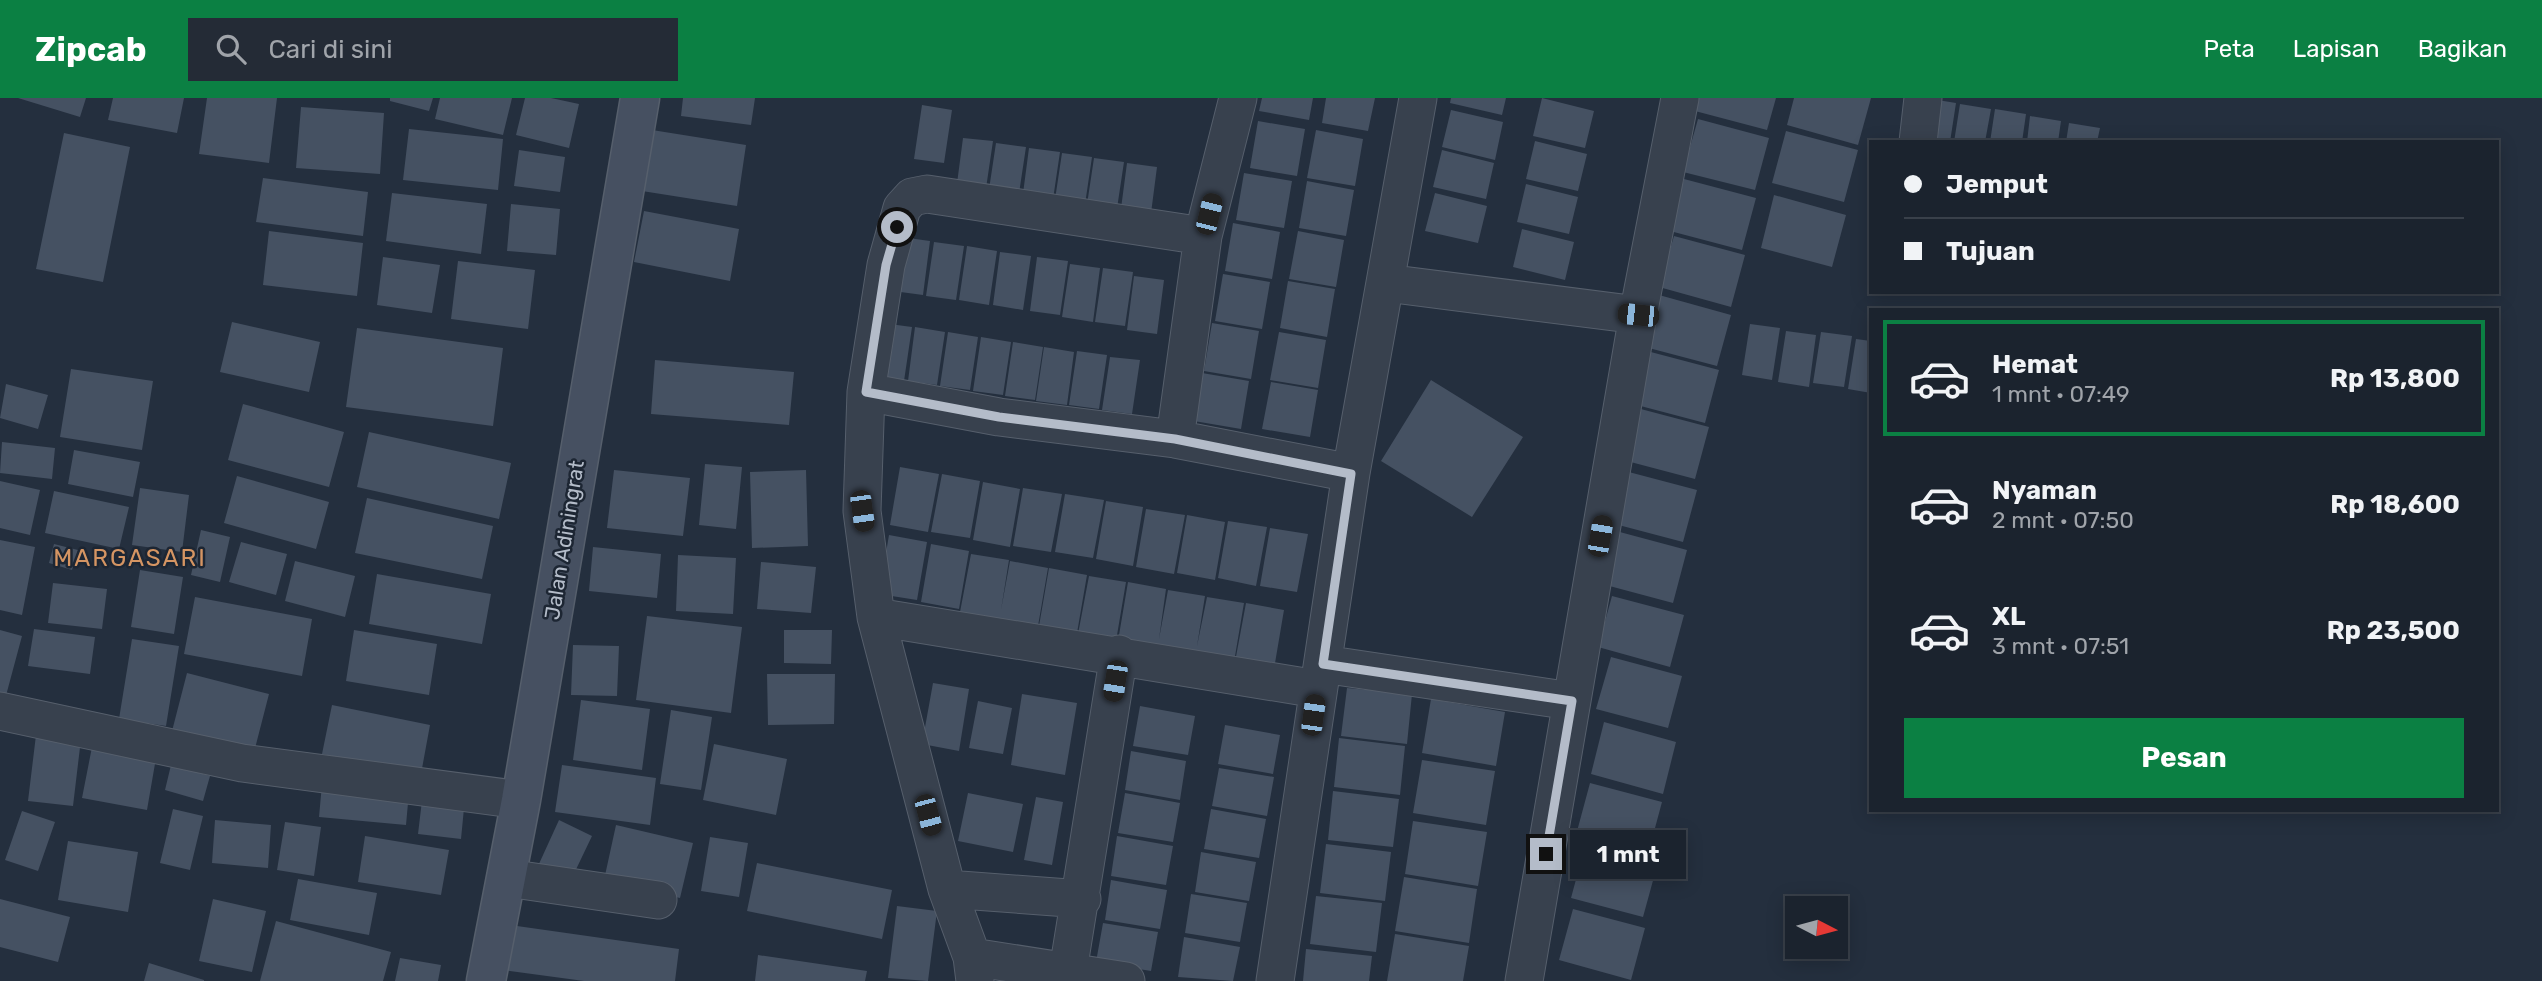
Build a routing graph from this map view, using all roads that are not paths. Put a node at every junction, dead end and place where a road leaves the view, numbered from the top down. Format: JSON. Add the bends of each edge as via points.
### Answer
{"nodes":[{"id":1,"x":640,"y":98,"type":"edge"},
{"id":2,"x":1238,"y":98,"type":"edge"},
{"id":3,"x":1418,"y":98,"type":"edge"},
{"id":4,"x":1680,"y":98,"type":"edge"},
{"id":5,"x":1923,"y":98,"type":"edge"},
{"id":6,"x":1918,"y":140,"type":"edge"},
{"id":7,"x":1203,"y":236,"type":"junction"},
{"id":8,"x":1386,"y":283,"type":"junction"},
{"id":9,"x":1638,"y":315,"type":"junction"},
{"id":10,"x":866,"y":392,"type":"junction"},
{"id":11,"x":1175,"y":439,"type":"junction"},
{"id":12,"x":1351,"y":474,"type":"junction"},
{"id":13,"x":876,"y":617,"type":"junction"},
{"id":14,"x":1119,"y":654,"type":"junction"},
{"id":15,"x":1320,"y":677,"type":"junction"},
{"id":16,"x":1572,"y":701,"type":"junction"},
{"id":17,"x":0,"y":711,"type":"edge"},
{"id":18,"x":521,"y":800,"type":"junction"},
{"id":19,"x":507,"y":878,"type":"junction"},
{"id":20,"x":947,"y":889,"type":"junction"},
{"id":21,"x":1082,"y":899,"type":"junction"},
{"id":22,"x":658,"y":900,"type":"dead end"},
{"id":23,"x":973,"y":969,"type":"edge"},
{"id":24,"x":1068,"y":971,"type":"junction"},
{"id":25,"x":485,"y":981,"type":"edge"},
{"id":26,"x":1126,"y":981,"type":"edge"},
{"id":27,"x":1275,"y":981,"type":"edge"},
{"id":28,"x":1524,"y":981,"type":"edge"}],
"edges":[{"from":1,"to":18,"type":"street","name":"Jalan Adiningrat"},
{"from":2,"to":7,"type":"street"},
{"from":3,"to":8,"type":"street"},
{"from":4,"to":9,"type":"street"},
{"from":5,"to":6,"type":"street"},
{"from":7,"to":10,"type":"street","via":[[927,194],[912,197],[902,208],[886,265]]},
{"from":7,"to":11,"type":"street"},
{"from":8,"to":9,"type":"street"},
{"from":8,"to":12,"type":"street"},
{"from":9,"to":16,"type":"street"},
{"from":10,"to":11,"type":"street","via":[[999,417]]},
{"from":10,"to":13,"type":"street","via":[[862,511]]},
{"from":11,"to":12,"type":"street"},
{"from":12,"to":15,"type":"street"},
{"from":13,"to":14,"type":"street"},
{"from":13,"to":20,"type":"street"},
{"from":14,"to":15,"type":"street"},
{"from":14,"to":21,"type":"street"},
{"from":15,"to":16,"type":"street"},
{"from":15,"to":27,"type":"street"},
{"from":16,"to":28,"type":"street"},
{"from":17,"to":18,"type":"street","via":[[242,763]]},
{"from":18,"to":19,"type":"street","name":"Jalan Adiningrat"},
{"from":19,"to":22,"type":"street"},
{"from":19,"to":25,"type":"street","name":"Jalan Adiningrat"},
{"from":20,"to":21,"type":"street"},
{"from":20,"to":23,"type":"street"},
{"from":21,"to":24,"type":"street"},
{"from":23,"to":24,"type":"street"},
{"from":24,"to":26,"type":"street"}]}
